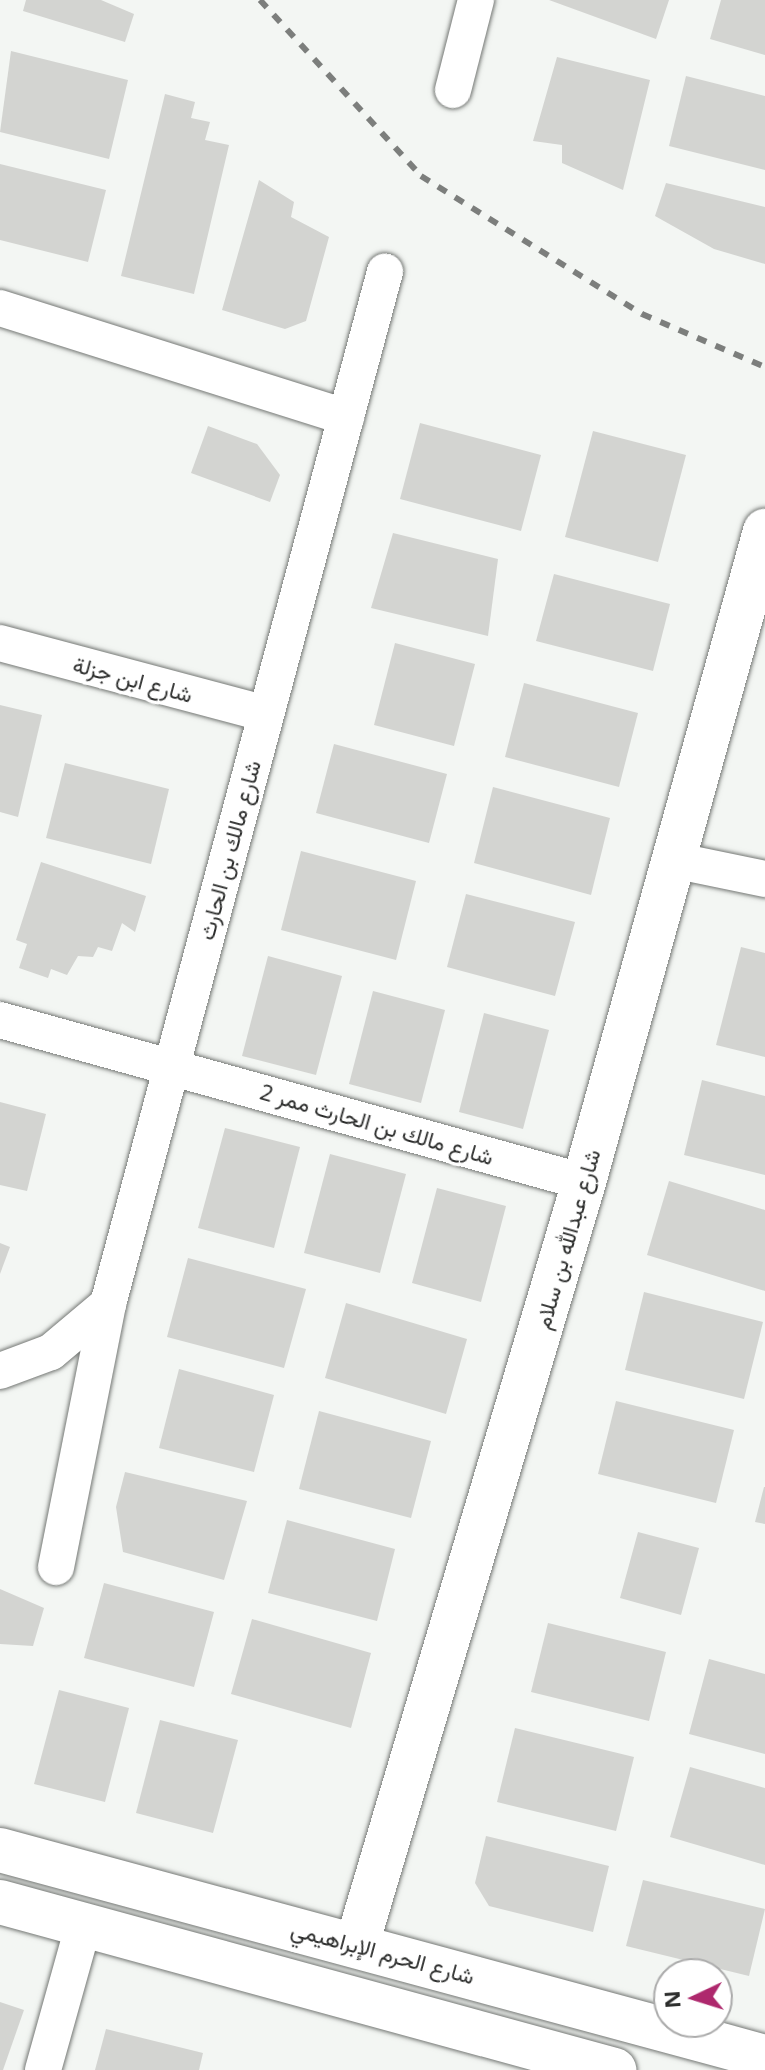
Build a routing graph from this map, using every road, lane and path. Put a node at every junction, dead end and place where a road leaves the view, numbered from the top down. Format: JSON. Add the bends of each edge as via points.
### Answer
{"nodes":[{"id":1,"x":476,"y":0,"type":"edge"},
{"id":2,"x":453,"y":90,"type":"dead end"},
{"id":3,"x":385,"y":272,"type":"dead end"},
{"id":4,"x":0,"y":308,"type":"edge"},
{"id":5,"x":346,"y":417,"type":"junction"},
{"id":6,"x":765,"y":531,"type":"edge"},
{"id":7,"x":0,"y":643,"type":"edge"},
{"id":8,"x":266,"y":714,"type":"junction"},
{"id":9,"x":673,"y":860,"type":"junction"},
{"id":10,"x":765,"y":879,"type":"edge"},
{"id":11,"x":0,"y":1020,"type":"edge"},
{"id":12,"x":171,"y":1066,"type":"junction"},
{"id":13,"x":584,"y":1182,"type":"junction"},
{"id":14,"x":108,"y":1304,"type":"junction"},
{"id":15,"x":0,"y":1371,"type":"edge"},
{"id":16,"x":56,"y":1567,"type":"dead end"},
{"id":17,"x":0,"y":1850,"type":"edge"},
{"id":18,"x":0,"y":1902,"type":"edge"},
{"id":19,"x":84,"y":1923,"type":"junction"},
{"id":20,"x":357,"y":1944,"type":"junction"},
{"id":21,"x":765,"y":2057,"type":"edge"},
{"id":22,"x":43,"y":2070,"type":"edge"},
{"id":23,"x":614,"y":2070,"type":"edge"}],
"edges":[{"from":1,"to":2,"type":"street"},
{"from":3,"to":5,"type":"street","name":"شارع مالك بن الحارث"},
{"from":4,"to":5,"type":"street"},
{"from":5,"to":8,"type":"street","name":"شارع مالك بن الحارث"},
{"from":6,"to":9,"type":"street","name":"شارع عبدالله بن سلام"},
{"from":7,"to":8,"type":"street","name":"شارع ابن جزلة"},
{"from":8,"to":12,"type":"street","name":"شارع مالك بن الحارث"},
{"from":9,"to":10,"type":"street"},
{"from":9,"to":13,"type":"street","name":"شارع عبدالله بن سلام"},
{"from":11,"to":12,"type":"street","name":"شارع مالك بن الحارث ممر 2"},
{"from":12,"to":13,"type":"street","name":"شارع مالك بن الحارث ممر 2"},
{"from":12,"to":14,"type":"street","name":"شارع مالك بن الحارث"},
{"from":13,"to":20,"type":"street","name":"شارع عبدالله بن سلام"},
{"from":14,"to":15,"type":"street","via":[[51,1352]]},
{"from":14,"to":16,"type":"street","name":"شارع مالك بن الحارث"},
{"from":17,"to":20,"type":"street","name":"شارع الحرم الإبراهيمي"},
{"from":18,"to":19,"type":"street"},
{"from":19,"to":22,"type":"street"},
{"from":19,"to":23,"type":"street"},
{"from":20,"to":21,"type":"street","name":"شارع الحرم الإبراهيمي"}]}
